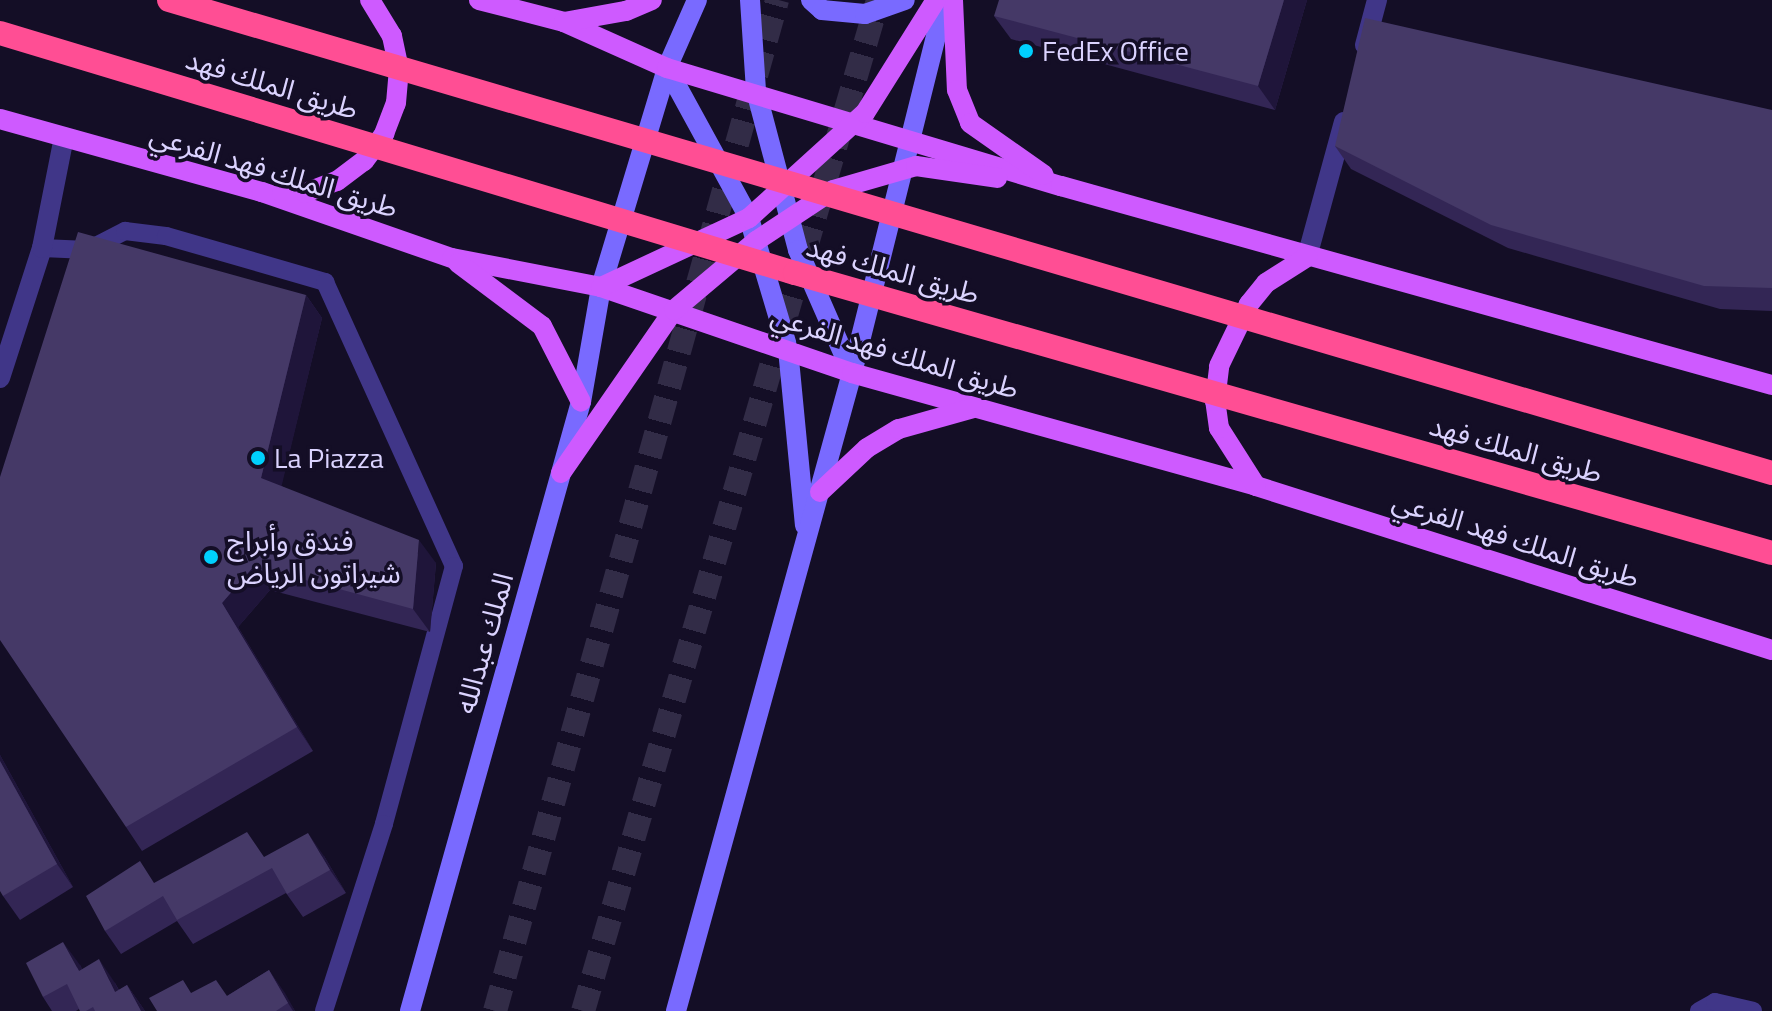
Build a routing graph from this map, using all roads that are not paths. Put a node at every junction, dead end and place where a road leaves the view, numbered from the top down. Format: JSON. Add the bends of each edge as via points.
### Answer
{"nodes":[{"id":1,"x":169,"y":0,"type":"edge"},
{"id":2,"x":370,"y":0,"type":"edge"},
{"id":3,"x":479,"y":0,"type":"edge"},
{"id":4,"x":652,"y":0,"type":"edge"},
{"id":5,"x":697,"y":0,"type":"edge"},
{"id":6,"x":750,"y":0,"type":"edge"},
{"id":7,"x":811,"y":0,"type":"edge"},
{"id":8,"x":905,"y":0,"type":"edge"},
{"id":9,"x":936,"y":0,"type":"edge"},
{"id":10,"x":945,"y":0,"type":"edge"},
{"id":11,"x":953,"y":0,"type":"edge"},
{"id":12,"x":1377,"y":0,"type":"edge"},
{"id":13,"x":564,"y":22,"type":"junction"},
{"id":14,"x":0,"y":33,"type":"edge"},
{"id":15,"x":1360,"y":61,"type":"edge"},
{"id":16,"x":667,"y":68,"type":"junction"},
{"id":17,"x":756,"y":91,"type":"junction"},
{"id":18,"x":1348,"y":106,"type":"edge"},
{"id":19,"x":0,"y":119,"type":"edge"},
{"id":20,"x":855,"y":122,"type":"junction"},
{"id":21,"x":64,"y":137,"type":"junction"},
{"id":22,"x":909,"y":140,"type":"junction"},
{"id":23,"x":901,"y":170,"type":"junction"},
{"id":24,"x":1061,"y":186,"type":"junction"},
{"id":25,"x":782,"y":188,"type":"junction"},
{"id":26,"x":262,"y":192,"type":"junction"},
{"id":27,"x":749,"y":218,"type":"junction"},
{"id":28,"x":790,"y":218,"type":"junction"},
{"id":29,"x":756,"y":241,"type":"junction"},
{"id":30,"x":42,"y":248,"type":"junction"},
{"id":31,"x":1307,"y":257,"type":"junction"},
{"id":32,"x":452,"y":258,"type":"junction"},
{"id":33,"x":601,"y":287,"type":"junction"},
{"id":34,"x":674,"y":310,"type":"junction"},
{"id":35,"x":788,"y":349,"type":"junction"},
{"id":36,"x":852,"y":373,"type":"junction"},
{"id":37,"x":0,"y":378,"type":"edge"},
{"id":38,"x":1772,"y":385,"type":"edge"},
{"id":39,"x":581,"y":402,"type":"junction"},
{"id":40,"x":973,"y":408,"type":"junction"},
{"id":41,"x":561,"y":473,"type":"junction"},
{"id":42,"x":1772,"y":473,"type":"edge"},
{"id":43,"x":1256,"y":486,"type":"junction"},
{"id":44,"x":820,"y":492,"type":"junction"},
{"id":45,"x":806,"y":531,"type":"junction"},
{"id":46,"x":1772,"y":553,"type":"edge"},
{"id":47,"x":1772,"y":650,"type":"edge"},
{"id":48,"x":324,"y":1011,"type":"edge"},
{"id":49,"x":410,"y":1011,"type":"edge"},
{"id":50,"x":676,"y":1011,"type":"edge"},
{"id":51,"x":1699,"y":1011,"type":"edge"},
{"id":52,"x":1753,"y":1011,"type":"edge"}],
"edges":[{"from":1,"to":42,"type":"highway","name":"طريق الملك فهد"},
{"from":2,"to":26,"type":"main road","via":[[392,36],[399,69],[396,103],[384,134],[364,161],[337,181],[305,193]]},
{"from":3,"to":13,"type":"main road"},
{"from":4,"to":13,"type":"main road","via":[[626,11]]},
{"from":5,"to":16,"type":"main road"},
{"from":6,"to":17,"type":"main road"},
{"from":7,"to":8,"type":"main road","via":[[822,10],[865,14]]},
{"from":9,"to":20,"type":"main road"},
{"from":10,"to":22,"type":"main road"},
{"from":11,"to":24,"type":"main road","via":[[957,90],[970,123]]},
{"from":12,"to":15,"type":"street"},
{"from":13,"to":16,"type":"main road"},
{"from":14,"to":46,"type":"highway","name":"طريق الملك فهد","via":[[795,273]]},
{"from":16,"to":17,"type":"main road"},
{"from":16,"to":27,"type":"main road"},
{"from":16,"to":33,"type":"main road","name":"الملك عبدالله"},
{"from":17,"to":20,"type":"main road"},
{"from":17,"to":25,"type":"main road"},
{"from":18,"to":31,"type":"street"},
{"from":19,"to":21,"type":"main road","name":"طريق الملك فهد الفرعي"},
{"from":20,"to":22,"type":"main road"},
{"from":20,"to":25,"type":"main road"},
{"from":21,"to":26,"type":"main road","name":"طريق الملك فهد الفرعي"},
{"from":21,"to":30,"type":"street"},
{"from":22,"to":23,"type":"main road"},
{"from":22,"to":24,"type":"main road"},
{"from":23,"to":24,"type":"main road","via":[[916,166]]},
{"from":23,"to":28,"type":"main road","via":[[833,190]]},
{"from":23,"to":36,"type":"main road"},
{"from":24,"to":31,"type":"main road"},
{"from":25,"to":27,"type":"main road"},
{"from":25,"to":28,"type":"main road"},
{"from":26,"to":32,"type":"main road","name":"طريق الملك فهد الفرعي"},
{"from":27,"to":29,"type":"main road"},
{"from":27,"to":33,"type":"main road"},
{"from":28,"to":29,"type":"main road"},
{"from":28,"to":36,"type":"main road","via":[[798,250]]},
{"from":29,"to":34,"type":"main road"},
{"from":29,"to":35,"type":"main road"},
{"from":30,"to":37,"type":"street"},
{"from":30,"to":48,"type":"lane","via":[[88,250],[125,231],[166,236],[325,282],[454,566],[384,824]]},
{"from":31,"to":38,"type":"main road"},
{"from":31,"to":43,"type":"main road","via":[[1266,283],[1249,304],[1219,366],[1219,428]]},
{"from":32,"to":33,"type":"main road","name":"طريق الملك فهد الفرعي"},
{"from":32,"to":39,"type":"main road","via":[[542,326]]},
{"from":33,"to":34,"type":"main road","name":"طريق الملك فهد الفرعي"},
{"from":33,"to":39,"type":"main road","name":"الملك عبدالله"},
{"from":34,"to":35,"type":"main road","name":"طريق الملك فهد الفرعي"},
{"from":34,"to":41,"type":"main road"},
{"from":35,"to":36,"type":"main road","name":"طريق الملك فهد الفرعي"},
{"from":35,"to":45,"type":"main road"},
{"from":36,"to":40,"type":"main road","name":"طريق الملك فهد الفرعي"},
{"from":36,"to":44,"type":"main road"},
{"from":39,"to":41,"type":"main road","name":"الملك عبدالله"},
{"from":40,"to":43,"type":"main road","name":"طريق الملك فهد الفرعي"},
{"from":40,"to":44,"type":"main road","via":[[899,429],[867,448]]},
{"from":41,"to":49,"type":"main road","name":"الملك عبدالله"},
{"from":43,"to":47,"type":"main road","name":"طريق الملك فهد الفرعي"},
{"from":44,"to":45,"type":"main road"},
{"from":45,"to":50,"type":"main road"},
{"from":51,"to":52,"type":"lane","via":[[1715,1002]]}]}
